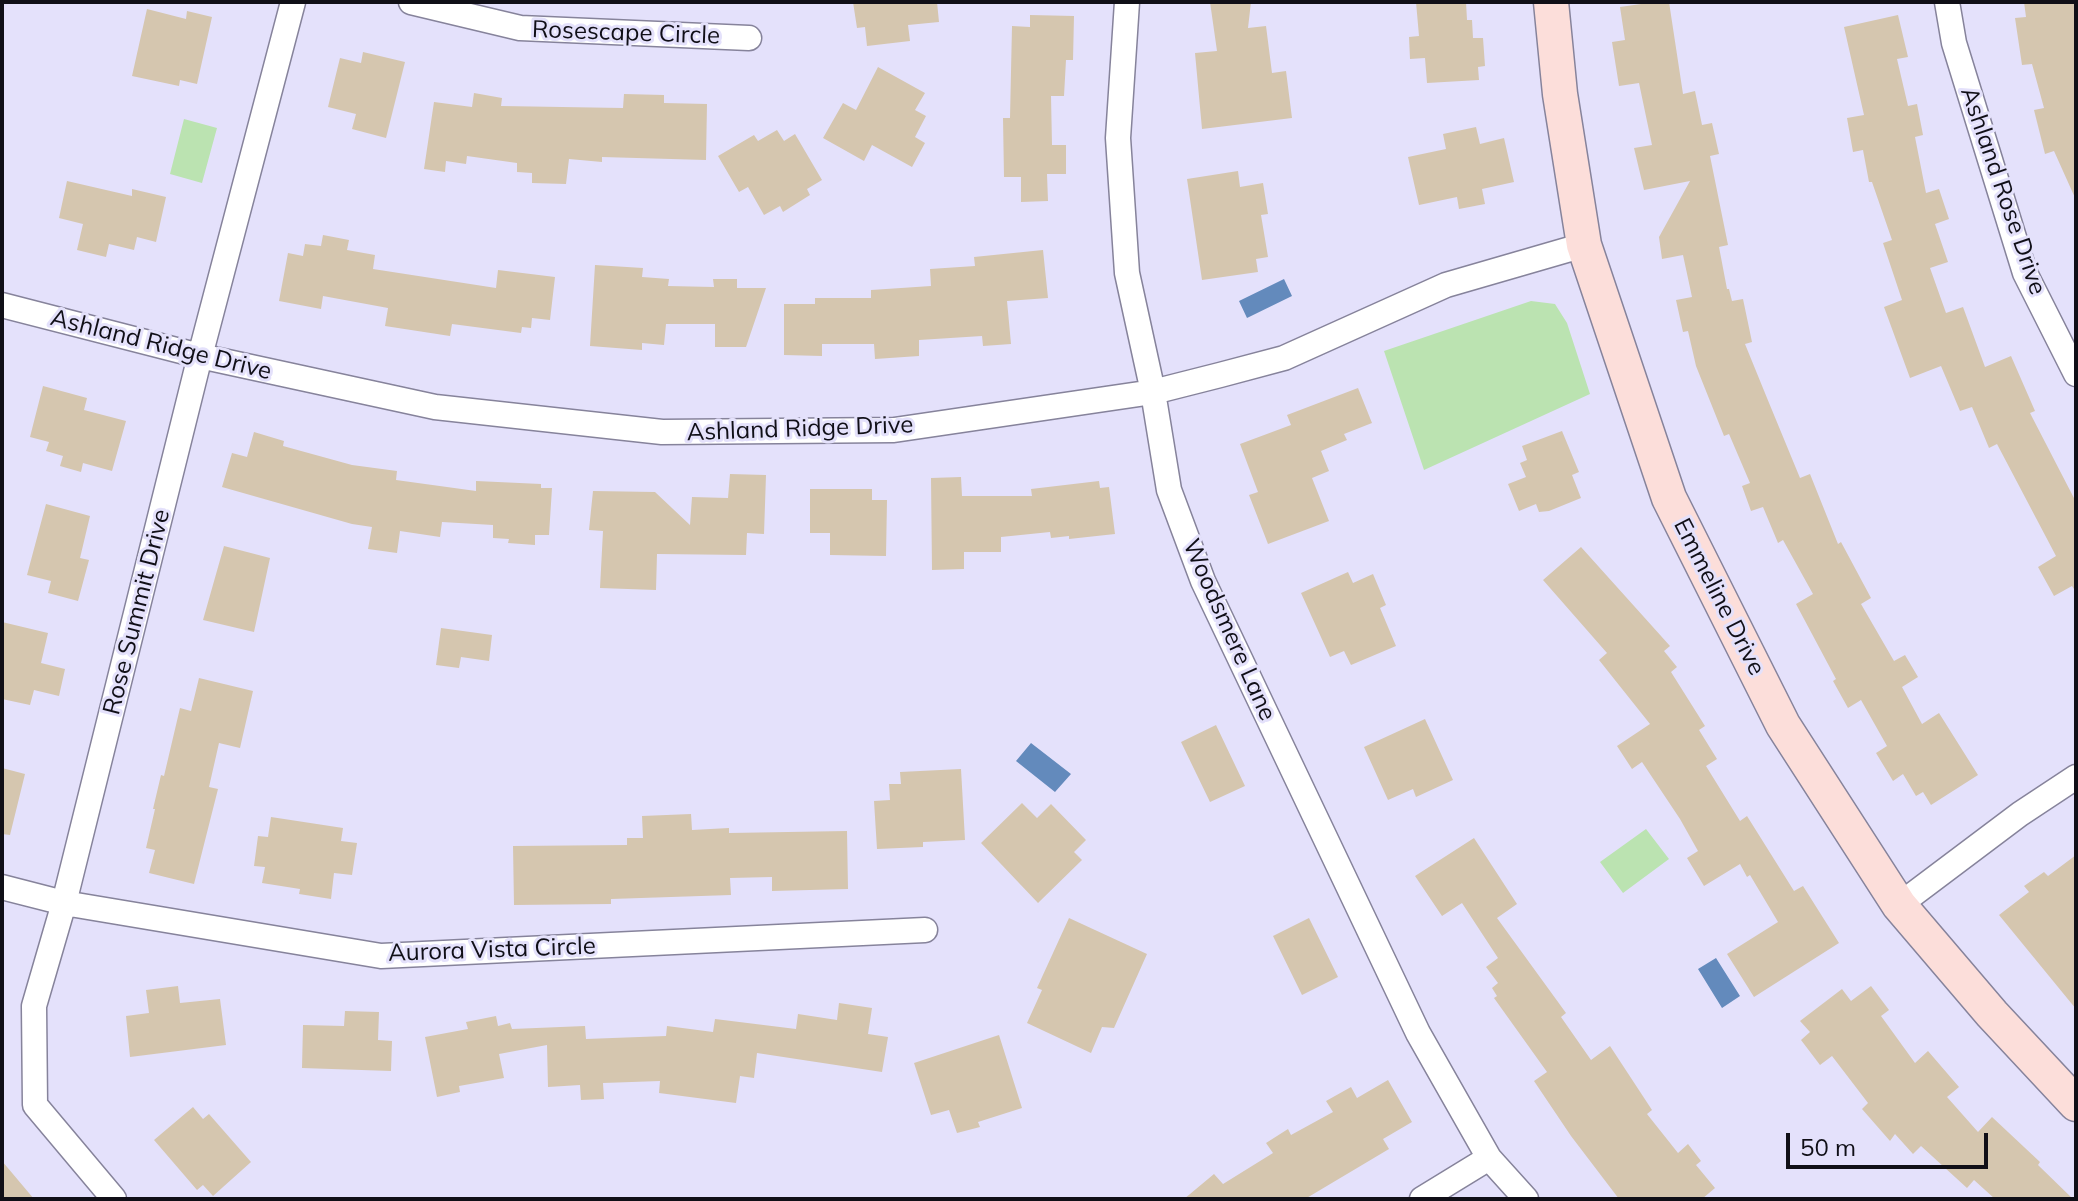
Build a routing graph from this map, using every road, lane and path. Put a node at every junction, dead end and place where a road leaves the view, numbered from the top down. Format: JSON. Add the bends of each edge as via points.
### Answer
{"nodes":[{"id":1,"x":293,"y":2,"type":"edge"},
{"id":2,"x":411,"y":2,"type":"edge"},
{"id":3,"x":1127,"y":2,"type":"edge"},
{"id":4,"x":1551,"y":2,"type":"edge"},
{"id":5,"x":1947,"y":2,"type":"edge"},
{"id":6,"x":749,"y":38,"type":"dead end"},
{"id":7,"x":1584,"y":245,"type":"junction"},
{"id":8,"x":2,"y":305,"type":"edge"},
{"id":9,"x":200,"y":356,"type":"junction"},
{"id":10,"x":2076,"y":374,"type":"edge"},
{"id":11,"x":1153,"y":392,"type":"junction"},
{"id":12,"x":2076,"y":777,"type":"edge"},
{"id":13,"x":2,"y":887,"type":"edge"},
{"id":14,"x":64,"y":903,"type":"junction"},
{"id":15,"x":1899,"y":905,"type":"junction"},
{"id":16,"x":925,"y":930,"type":"dead end"},
{"id":17,"x":2076,"y":1104,"type":"edge"},
{"id":18,"x":1489,"y":1158,"type":"junction"},
{"id":19,"x":114,"y":1199,"type":"edge"},
{"id":20,"x":1422,"y":1199,"type":"edge"},
{"id":21,"x":1526,"y":1199,"type":"edge"}],
"edges":[{"from":1,"to":9,"type":"street","name":"Rose Summit Drive"},
{"from":2,"to":6,"type":"street","name":"Rosescape Circle","via":[[520,28]]},
{"from":3,"to":11,"type":"street","name":"Woodsmere Lane","via":[[1118,138],[1127,273]]},
{"from":4,"to":7,"type":"street","name":"Emmeline Drive"},
{"from":5,"to":10,"type":"street","name":"Ashland Rose Drive","via":[[1954,43],[2025,273]]},
{"from":7,"to":11,"type":"street","name":"Ashland Ridge Drive","via":[[1446,285],[1284,358]]},
{"from":7,"to":15,"type":"street","name":"Emmeline Drive","via":[[1669,498],[1783,725]]},
{"from":8,"to":9,"type":"street","name":"Ashland Ridge Drive"},
{"from":9,"to":11,"type":"street","name":"Ashland Ridge Drive","via":[[435,407],[662,432],[894,430]]},
{"from":9,"to":14,"type":"street","name":"Rose Summit Drive"},
{"from":11,"to":18,"type":"street","name":"Woodsmere Lane","via":[[1169,490],[1203,581],[1418,1033]]},
{"from":12,"to":15,"type":"street"},
{"from":13,"to":14,"type":"street","name":"Aurora Vista Circle"},
{"from":14,"to":16,"type":"street","name":"Aurora Vista Circle","via":[[381,956]]},
{"from":14,"to":19,"type":"street","name":"Rose Summit Drive","via":[[34,1006],[35,1105]]},
{"from":15,"to":17,"type":"street","name":"Emmeline Drive"},
{"from":18,"to":20,"type":"street"},
{"from":18,"to":21,"type":"street","name":"Woodsmere Lane"}]}
